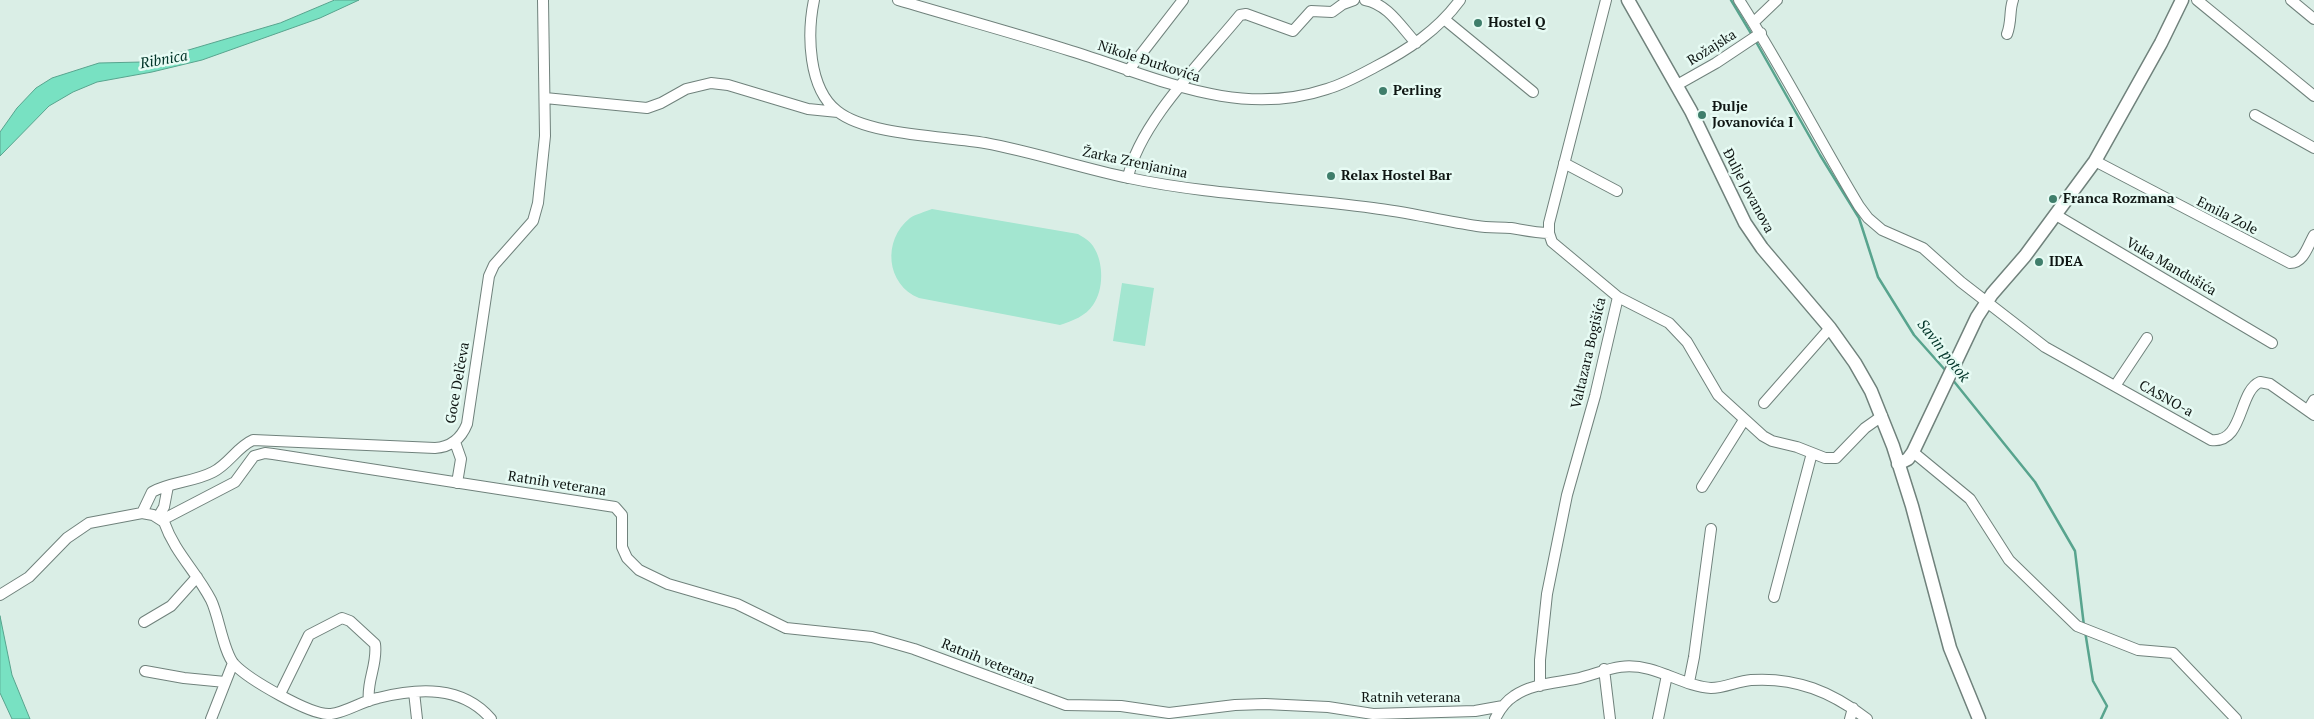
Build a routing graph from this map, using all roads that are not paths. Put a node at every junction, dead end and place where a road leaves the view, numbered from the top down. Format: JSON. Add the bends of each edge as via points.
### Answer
{"nodes":[{"id":1,"x":543,"y":0,"type":"edge"},
{"id":2,"x":814,"y":0,"type":"edge"},
{"id":3,"x":898,"y":0,"type":"edge"},
{"id":4,"x":1184,"y":0,"type":"edge"},
{"id":5,"x":1354,"y":0,"type":"edge"},
{"id":6,"x":1366,"y":0,"type":"edge"},
{"id":7,"x":1460,"y":0,"type":"edge"},
{"id":8,"x":1606,"y":0,"type":"edge"},
{"id":9,"x":1628,"y":0,"type":"edge"},
{"id":10,"x":1739,"y":0,"type":"edge"},
{"id":11,"x":1777,"y":0,"type":"edge"},
{"id":12,"x":2013,"y":0,"type":"edge"},
{"id":13,"x":2182,"y":0,"type":"edge"},
{"id":14,"x":2196,"y":0,"type":"edge"},
{"id":15,"x":2291,"y":0,"type":"edge"},
{"id":16,"x":1444,"y":19,"type":"junction"},
{"id":17,"x":2314,"y":19,"type":"edge"},
{"id":18,"x":1754,"y":22,"type":"junction"},
{"id":19,"x":2007,"y":34,"type":"dead end"},
{"id":20,"x":1755,"y":36,"type":"junction"},
{"id":21,"x":1416,"y":43,"type":"junction"},
{"id":22,"x":1128,"y":71,"type":"junction"},
{"id":23,"x":1677,"y":85,"type":"junction"},
{"id":24,"x":1179,"y":88,"type":"junction"},
{"id":25,"x":1534,"y":92,"type":"dead end"},
{"id":26,"x":2314,"y":96,"type":"edge"},
{"id":27,"x":545,"y":98,"type":"junction"},
{"id":28,"x":838,"y":112,"type":"junction"},
{"id":29,"x":2255,"y":115,"type":"dead end"},
{"id":30,"x":2314,"y":148,"type":"edge"},
{"id":31,"x":1564,"y":162,"type":"junction"},
{"id":32,"x":2095,"y":162,"type":"junction"},
{"id":33,"x":1128,"y":178,"type":"junction"},
{"id":34,"x":1617,"y":191,"type":"dead end"},
{"id":35,"x":2056,"y":215,"type":"junction"},
{"id":36,"x":1549,"y":233,"type":"junction"},
{"id":37,"x":2314,"y":235,"type":"edge"},
{"id":38,"x":1618,"y":297,"type":"junction"},
{"id":39,"x":1986,"y":303,"type":"junction"},
{"id":40,"x":1830,"y":328,"type":"junction"},
{"id":41,"x":2147,"y":338,"type":"dead end"},
{"id":42,"x":2272,"y":342,"type":"dead end"},
{"id":43,"x":2115,"y":386,"type":"junction"},
{"id":44,"x":2314,"y":400,"type":"edge"},
{"id":45,"x":1764,"y":403,"type":"dead end"},
{"id":46,"x":2311,"y":413,"type":"edge"},
{"id":47,"x":1882,"y":416,"type":"junction"},
{"id":48,"x":1744,"y":420,"type":"junction"},
{"id":49,"x":455,"y":442,"type":"junction"},
{"id":50,"x":1913,"y":452,"type":"junction"},
{"id":51,"x":1812,"y":453,"type":"junction"},
{"id":52,"x":1898,"y":464,"type":"junction"},
{"id":53,"x":457,"y":483,"type":"junction"},
{"id":54,"x":168,"y":486,"type":"junction"},
{"id":55,"x":1702,"y":487,"type":"dead end"},
{"id":56,"x":142,"y":513,"type":"junction"},
{"id":57,"x":160,"y":519,"type":"junction"},
{"id":58,"x":1711,"y":530,"type":"dead end"},
{"id":59,"x":198,"y":577,"type":"junction"},
{"id":60,"x":0,"y":595,"type":"edge"},
{"id":61,"x":1774,"y":597,"type":"dead end"},
{"id":62,"x":144,"y":622,"type":"dead end"},
{"id":63,"x":233,"y":663,"type":"junction"},
{"id":64,"x":1604,"y":669,"type":"junction"},
{"id":65,"x":145,"y":671,"type":"dead end"},
{"id":66,"x":1667,"y":675,"type":"junction"},
{"id":67,"x":225,"y":682,"type":"junction"},
{"id":68,"x":1689,"y":682,"type":"junction"},
{"id":69,"x":1540,"y":686,"type":"junction"},
{"id":70,"x":414,"y":692,"type":"junction"},
{"id":71,"x":280,"y":694,"type":"junction"},
{"id":72,"x":369,"y":701,"type":"junction"},
{"id":73,"x":1503,"y":706,"type":"junction"},
{"id":74,"x":1853,"y":708,"type":"junction"},
{"id":75,"x":211,"y":719,"type":"edge"},
{"id":76,"x":417,"y":719,"type":"edge"},
{"id":77,"x":491,"y":719,"type":"edge"},
{"id":78,"x":1495,"y":719,"type":"edge"},
{"id":79,"x":1610,"y":719,"type":"edge"},
{"id":80,"x":1658,"y":719,"type":"edge"},
{"id":81,"x":1850,"y":719,"type":"edge"},
{"id":82,"x":1867,"y":719,"type":"edge"},
{"id":83,"x":1979,"y":719,"type":"edge"},
{"id":84,"x":2236,"y":719,"type":"edge"}],
"edges":[{"from":1,"to":27,"type":"street","name":"Goce Delčeva"},
{"from":2,"to":28,"type":"street","via":[[810,27],[816,72],[826,99]]},
{"from":3,"to":22,"type":"street","name":"Nikole Đurkovića","via":[[1072,51]]},
{"from":4,"to":22,"type":"street"},
{"from":5,"to":24,"type":"street","via":[[1332,12],[1312,11],[1293,31],[1246,14],[1240,15]]},
{"from":6,"to":21,"type":"street","via":[[1386,10]]},
{"from":7,"to":16,"type":"street","name":"Nikole Đurkovića"},
{"from":8,"to":31,"type":"street"},
{"from":9,"to":23,"type":"street","name":"Đulje Jovanova"},
{"from":10,"to":18,"type":"street","name":"CASNO-a"},
{"from":11,"to":18,"type":"street"},
{"from":12,"to":19,"type":"street"},
{"from":13,"to":32,"type":"street"},
{"from":14,"to":26,"type":"street"},
{"from":15,"to":17,"type":"street"},
{"from":16,"to":21,"type":"street","name":"Nikole Đurkovića"},
{"from":16,"to":25,"type":"street"},
{"from":18,"to":20,"type":"street","name":"CASNO-a"},
{"from":20,"to":23,"type":"street","name":"Rožajska"},
{"from":20,"to":39,"type":"street","name":"CASNO-a","via":[[1789,86],[1868,218],[1890,234],[1923,248]]},
{"from":21,"to":24,"type":"street","name":"Nikole Đurkovića","via":[[1346,82],[1302,96],[1253,100]]},
{"from":22,"to":24,"type":"street","name":"Nikole Đurkovića"},
{"from":23,"to":40,"type":"street","name":"Đulje Jovanova","via":[[1739,214],[1753,236]]},
{"from":24,"to":33,"type":"street","via":[[1141,141]]},
{"from":27,"to":28,"type":"street","via":[[647,108],[694,86],[719,84],[808,109]]},
{"from":27,"to":49,"type":"street","name":"Goce Delčeva","via":[[538,203],[533,221],[494,265],[489,276],[467,424]]},
{"from":28,"to":33,"type":"street","name":"Žarka Zrenjanina","via":[[876,127],[1034,153]]},
{"from":29,"to":30,"type":"street"},
{"from":31,"to":34,"type":"street"},
{"from":31,"to":36,"type":"street"},
{"from":32,"to":35,"type":"street"},
{"from":32,"to":37,"type":"street","name":"Emila Zole","via":[[2294,264],[2302,258]]},
{"from":33,"to":36,"type":"street","name":"Žarka Zrenjanina","via":[[1186,188],[1373,208],[1480,227]]},
{"from":35,"to":39,"type":"street"},
{"from":35,"to":42,"type":"street","name":"Vuka Mandušića"},
{"from":36,"to":38,"type":"street","name":"Valtazara Bogišića","via":[[1557,247]]},
{"from":38,"to":48,"type":"street","via":[[1668,323],[1687,342],[1718,395]]},
{"from":38,"to":69,"type":"street","name":"Valtazara Bogišića","via":[[1567,495],[1547,594]]},
{"from":39,"to":43,"type":"street","name":"CASNO-a","via":[[2045,347]]},
{"from":39,"to":50,"type":"street","via":[[1970,329]]},
{"from":40,"to":45,"type":"street"},
{"from":40,"to":47,"type":"street","name":"Đulje Jovanova","via":[[1855,363]]},
{"from":41,"to":43,"type":"street"},
{"from":43,"to":46,"type":"street","name":"CASNO-a","via":[[2211,440],[2230,434],[2253,387],[2260,382],[2270,384]]},
{"from":44,"to":46,"type":"street"},
{"from":47,"to":51,"type":"street","via":[[1865,428],[1836,458]]},
{"from":47,"to":52,"type":"street","name":"Đulje Jovanova"},
{"from":48,"to":51,"type":"street","via":[[1772,441]]},
{"from":48,"to":55,"type":"street"},
{"from":49,"to":53,"type":"street","via":[[461,459]]},
{"from":49,"to":54,"type":"street","name":"Goce Delčeva","via":[[435,448],[253,440],[212,473]]},
{"from":50,"to":52,"type":"street"},
{"from":50,"to":84,"type":"street","via":[[1970,499],[2008,560],[2082,628],[2138,650],[2173,653]]},
{"from":51,"to":61,"type":"street"},
{"from":52,"to":83,"type":"street","name":"Đulje Jovanova","via":[[1950,648]]},
{"from":53,"to":57,"type":"street","name":"Ratnih veterana","via":[[265,453],[254,456],[236,482],[227,488]]},
{"from":53,"to":73,"type":"street","name":"Ratnih veterana","via":[[615,507],[622,515],[622,547],[627,558],[639,570],[668,584],[737,604],[786,628],[872,638],[914,649],[1066,705],[1121,706],[1169,713],[1265,704],[1328,707],[1373,714],[1475,711]]},
{"from":54,"to":56,"type":"street","name":"Goce Delčeva","via":[[152,492]]},
{"from":54,"to":57,"type":"street"},
{"from":56,"to":57,"type":"street"},
{"from":56,"to":60,"type":"street","via":[[98,520],[81,528],[59,545],[29,577]]},
{"from":57,"to":59,"type":"street","via":[[174,546]]},
{"from":58,"to":68,"type":"street"},
{"from":59,"to":62,"type":"street","via":[[171,606]]},
{"from":59,"to":63,"type":"street","via":[[212,602]]},
{"from":63,"to":67,"type":"street"},
{"from":63,"to":71,"type":"street","via":[[252,679]]},
{"from":64,"to":66,"type":"street","name":"Ratnih veterana","via":[[1648,668]]},
{"from":64,"to":69,"type":"street","name":"Ratnih veterana"},
{"from":64,"to":79,"type":"street"},
{"from":65,"to":67,"type":"street"},
{"from":66,"to":68,"type":"street","name":"Ratnih veterana"},
{"from":66,"to":80,"type":"street"},
{"from":67,"to":75,"type":"street"},
{"from":68,"to":74,"type":"street","name":"Ratnih veterana","via":[[1710,688],[1752,680],[1784,681],[1832,695]]},
{"from":69,"to":73,"type":"street","name":"Ratnih veterana","via":[[1512,696]]},
{"from":70,"to":72,"type":"street"},
{"from":70,"to":76,"type":"street"},
{"from":70,"to":77,"type":"street","via":[[450,693],[469,701]]},
{"from":71,"to":72,"type":"street","via":[[320,713],[332,714]]},
{"from":71,"to":72,"type":"street","via":[[309,635],[342,618],[350,621],[375,644],[375,663],[367,692]]},
{"from":73,"to":78,"type":"street"},
{"from":74,"to":81,"type":"street"},
{"from":74,"to":82,"type":"street","name":"Ratnih veterana"}]}
